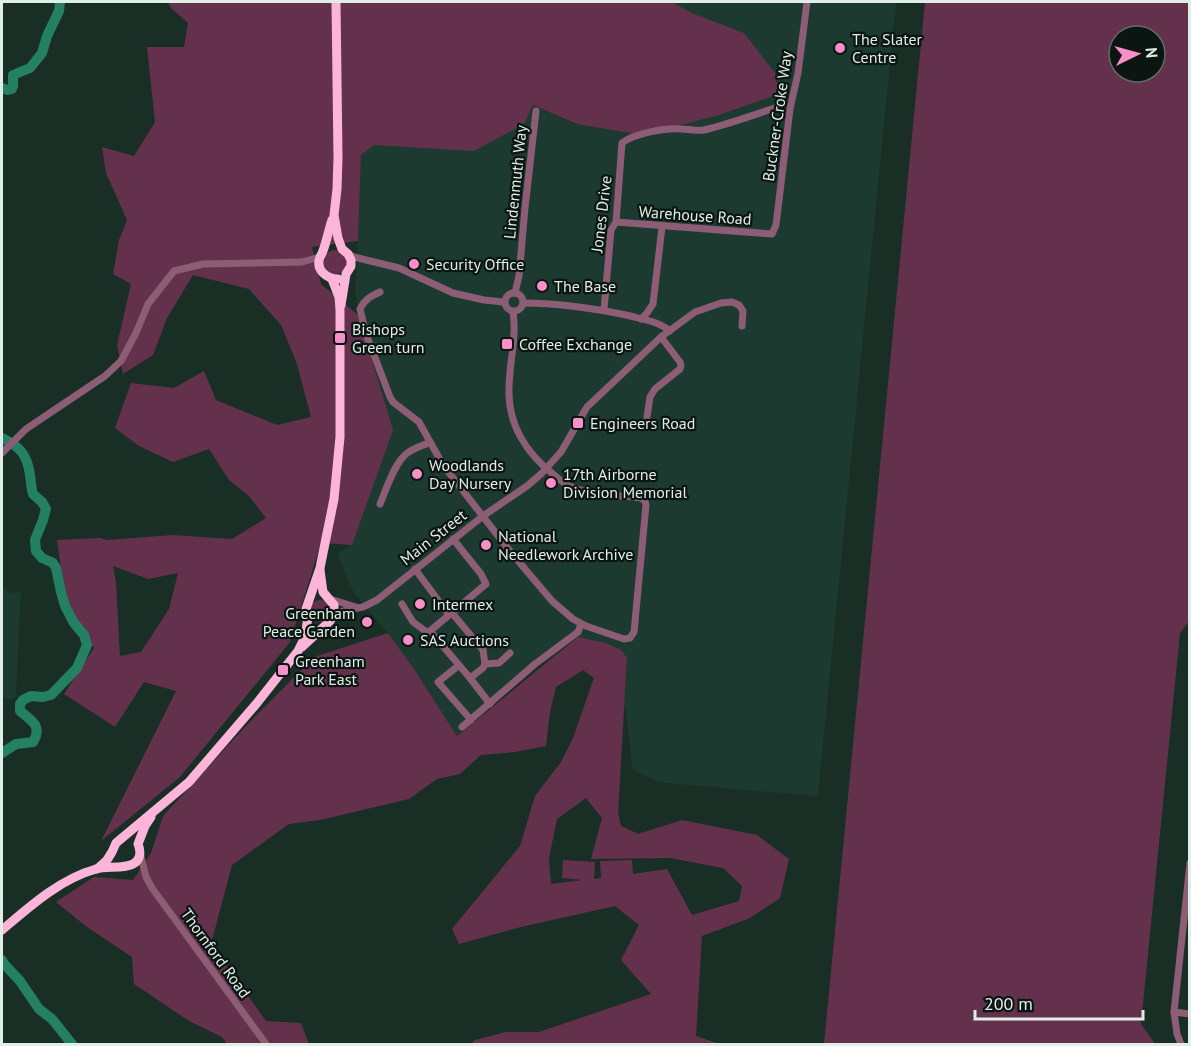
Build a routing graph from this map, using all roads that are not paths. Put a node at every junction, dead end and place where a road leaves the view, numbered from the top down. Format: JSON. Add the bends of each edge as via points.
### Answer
{"nodes":[{"id":1,"x":336,"y":2,"type":"edge"},
{"id":2,"x":807,"y":2,"type":"edge"},
{"id":3,"x":782,"y":106,"type":"dead end"},
{"id":4,"x":536,"y":111,"type":"dead end"},
{"id":5,"x":334,"y":215,"type":"junction"},
{"id":6,"x":616,"y":222,"type":"junction"},
{"id":7,"x":662,"y":227,"type":"junction"},
{"id":8,"x":772,"y":234,"type":"joint"},
{"id":9,"x":345,"y":251,"type":"junction"},
{"id":10,"x":322,"y":254,"type":"junction"},
{"id":11,"x":302,"y":262,"type":"junction"},
{"id":12,"x":370,"y":262,"type":"junction"},
{"id":13,"x":320,"y":269,"type":"junction"},
{"id":14,"x":349,"y":270,"type":"junction"},
{"id":15,"x":332,"y":279,"type":"junction"},
{"id":16,"x":380,"y":292,"type":"dead end"},
{"id":17,"x":515,"y":293,"type":"junction"},
{"id":18,"x":504,"y":302,"type":"junction"},
{"id":19,"x":523,"y":303,"type":"junction"},
{"id":20,"x":340,"y":310,"type":"junction"},
{"id":21,"x":604,"y":310,"type":"junction"},
{"id":22,"x":513,"y":312,"type":"junction"},
{"id":23,"x":641,"y":319,"type":"junction"},
{"id":24,"x":741,"y":326,"type":"dead end"},
{"id":25,"x":670,"y":331,"type":"junction"},
{"id":26,"x":661,"y":337,"type":"junction"},
{"id":27,"x":647,"y":417,"type":"dead end"},
{"id":28,"x":429,"y":443,"type":"junction"},
{"id":29,"x":4,"y":451,"type":"edge"},
{"id":30,"x":546,"y":469,"type":"junction"},
{"id":31,"x":380,"y":504,"type":"dead end"},
{"id":32,"x":483,"y":516,"type":"junction"},
{"id":33,"x":453,"y":539,"type":"junction"},
{"id":34,"x":320,"y":568,"type":"junction"},
{"id":35,"x":415,"y":569,"type":"junction"},
{"id":36,"x":327,"y":598,"type":"junction"},
{"id":37,"x":402,"y":604,"type":"dead end"},
{"id":38,"x":308,"y":605,"type":"junction"},
{"id":39,"x":359,"y":607,"type":"junction"},
{"id":40,"x":450,"y":614,"type":"junction"},
{"id":41,"x":308,"y":617,"type":"junction"},
{"id":42,"x":331,"y":620,"type":"junction"},
{"id":43,"x":581,"y":624,"type":"junction"},
{"id":44,"x":430,"y":631,"type":"junction"},
{"id":45,"x":298,"y":651,"type":"junction"},
{"id":46,"x":510,"y":653,"type":"dead end"},
{"id":47,"x":485,"y":664,"type":"junction"},
{"id":48,"x":458,"y":666,"type":"junction"},
{"id":49,"x":470,"y":678,"type":"junction"},
{"id":50,"x":490,"y":704,"type":"junction"},
{"id":51,"x":471,"y":720,"type":"junction"},
{"id":52,"x":462,"y":727,"type":"dead end"},
{"id":53,"x":156,"y":810,"type":"junction"},
{"id":54,"x":119,"y":840,"type":"junction"},
{"id":55,"x":139,"y":847,"type":"junction"},
{"id":56,"x":112,"y":852,"type":"junction"},
{"id":57,"x":1190,"y":863,"type":"edge"},
{"id":58,"x":127,"y":866,"type":"junction"},
{"id":59,"x":97,"y":869,"type":"junction"},
{"id":60,"x":146,"y":877,"type":"junction"},
{"id":61,"x":1188,"y":889,"type":"edge"},
{"id":62,"x":2,"y":930,"type":"edge"},
{"id":63,"x":1174,"y":1012,"type":"junction"},
{"id":64,"x":1190,"y":1014,"type":"edge"},
{"id":65,"x":266,"y":1044,"type":"edge"},
{"id":66,"x":1181,"y":1044,"type":"edge"}],
"edges":[{"from":1,"to":5,"type":"highway","via":[[338,158]]},
{"from":2,"to":8,"type":"street","name":"Buckner-Croke Way"},
{"from":3,"to":6,"type":"street","name":"Jones Drive","via":[[702,130],[674,129],[626,140],[622,143]]},
{"from":4,"to":17,"type":"street","name":"Lindenmuth Way"},
{"from":5,"to":9,"type":"highway","via":[[336,233]]},
{"from":5,"to":10,"type":"highway"},
{"from":6,"to":7,"type":"street","name":"Warehouse Road"},
{"from":6,"to":21,"type":"street","name":"Jones Drive","via":[[611,230]]},
{"from":7,"to":8,"type":"street","name":"Warehouse Road"},
{"from":7,"to":23,"type":"street","via":[[653,304]]},
{"from":9,"to":10,"type":"highway","via":[[332,248]]},
{"from":9,"to":12,"type":"street"},
{"from":9,"to":14,"type":"highway","via":[[351,260]]},
{"from":10,"to":11,"type":"street"},
{"from":10,"to":13,"type":"highway"},
{"from":11,"to":13,"type":"street"},
{"from":11,"to":29,"type":"street","via":[[203,264],[174,271],[148,304],[121,361],[26,429]]},
{"from":12,"to":14,"type":"street"},
{"from":12,"to":18,"type":"street","via":[[399,268],[453,292]]},
{"from":13,"to":15,"type":"highway"},
{"from":14,"to":15,"type":"highway"},
{"from":14,"to":20,"type":"highway"},
{"from":15,"to":20,"type":"highway"},
{"from":16,"to":28,"type":"street","via":[[360,309],[366,334],[390,397],[418,422]]},
{"from":17,"to":18,"type":"street","via":[[509,294]]},
{"from":17,"to":19,"type":"street"},
{"from":18,"to":22,"type":"street"},
{"from":19,"to":21,"type":"street"},
{"from":19,"to":22,"type":"street"},
{"from":20,"to":34,"type":"highway","via":[[339,458],[333,511]]},
{"from":21,"to":23,"type":"street"},
{"from":22,"to":30,"type":"street","via":[[511,413],[530,452]]},
{"from":23,"to":25,"type":"street"},
{"from":24,"to":25,"type":"street","name":"Main Street","via":[[743,312],[739,304],[732,302],[695,312]]},
{"from":25,"to":26,"type":"street","name":"Main Street"},
{"from":26,"to":27,"type":"street","via":[[681,366],[655,389]]},
{"from":26,"to":30,"type":"street","name":"Main Street","via":[[587,408]]},
{"from":28,"to":31,"type":"street","via":[[409,452],[398,463]]},
{"from":28,"to":32,"type":"street"},
{"from":30,"to":32,"type":"street","name":"Main Street"},
{"from":30,"to":43,"type":"street","via":[[577,489],[645,501],[634,632],[624,639]]},
{"from":32,"to":33,"type":"street","name":"Main Street"},
{"from":32,"to":43,"type":"street","via":[[534,581]]},
{"from":33,"to":35,"type":"street","name":"Main Street"},
{"from":33,"to":40,"type":"street","via":[[486,584]]},
{"from":34,"to":36,"type":"highway","via":[[321,586]]},
{"from":34,"to":38,"type":"highway"},
{"from":35,"to":39,"type":"street","name":"Main Street","via":[[377,600]]},
{"from":35,"to":40,"type":"street"},
{"from":36,"to":38,"type":"highway","via":[[318,596]]},
{"from":36,"to":39,"type":"street"},
{"from":36,"to":42,"type":"highway","via":[[335,610]]},
{"from":37,"to":44,"type":"street","via":[[413,622]]},
{"from":38,"to":41,"type":"highway"},
{"from":39,"to":42,"type":"street","name":"Main Street","via":[[343,611]]},
{"from":40,"to":44,"type":"street"},
{"from":40,"to":47,"type":"street","via":[[483,651]]},
{"from":41,"to":42,"type":"highway","via":[[315,623]]},
{"from":41,"to":45,"type":"highway"},
{"from":42,"to":45,"type":"highway"},
{"from":43,"to":50,"type":"street","via":[[578,632]]},
{"from":44,"to":48,"type":"street"},
{"from":45,"to":53,"type":"highway","via":[[189,782]]},
{"from":46,"to":47,"type":"street","via":[[499,663]]},
{"from":47,"to":49,"type":"street"},
{"from":48,"to":49,"type":"street"},
{"from":48,"to":51,"type":"street","via":[[438,682]]},
{"from":49,"to":50,"type":"street"},
{"from":50,"to":51,"type":"street"},
{"from":51,"to":52,"type":"street"},
{"from":53,"to":54,"type":"highway"},
{"from":53,"to":55,"type":"highway","via":[[145,826]]},
{"from":54,"to":55,"type":"highway","via":[[129,838]]},
{"from":54,"to":56,"type":"highway"},
{"from":55,"to":58,"type":"highway","via":[[138,859]]},
{"from":55,"to":60,"type":"street","name":"Thornford Road"},
{"from":56,"to":58,"type":"highway","via":[[117,862]]},
{"from":56,"to":59,"type":"highway"},
{"from":57,"to":61,"type":"street"},
{"from":58,"to":59,"type":"highway"},
{"from":58,"to":60,"type":"street","name":"Thornford Road"},
{"from":59,"to":62,"type":"highway","via":[[58,887]]},
{"from":60,"to":65,"type":"street","name":"Thornford Road"},
{"from":61,"to":63,"type":"street"},
{"from":63,"to":64,"type":"street"},
{"from":63,"to":66,"type":"street"}]}
